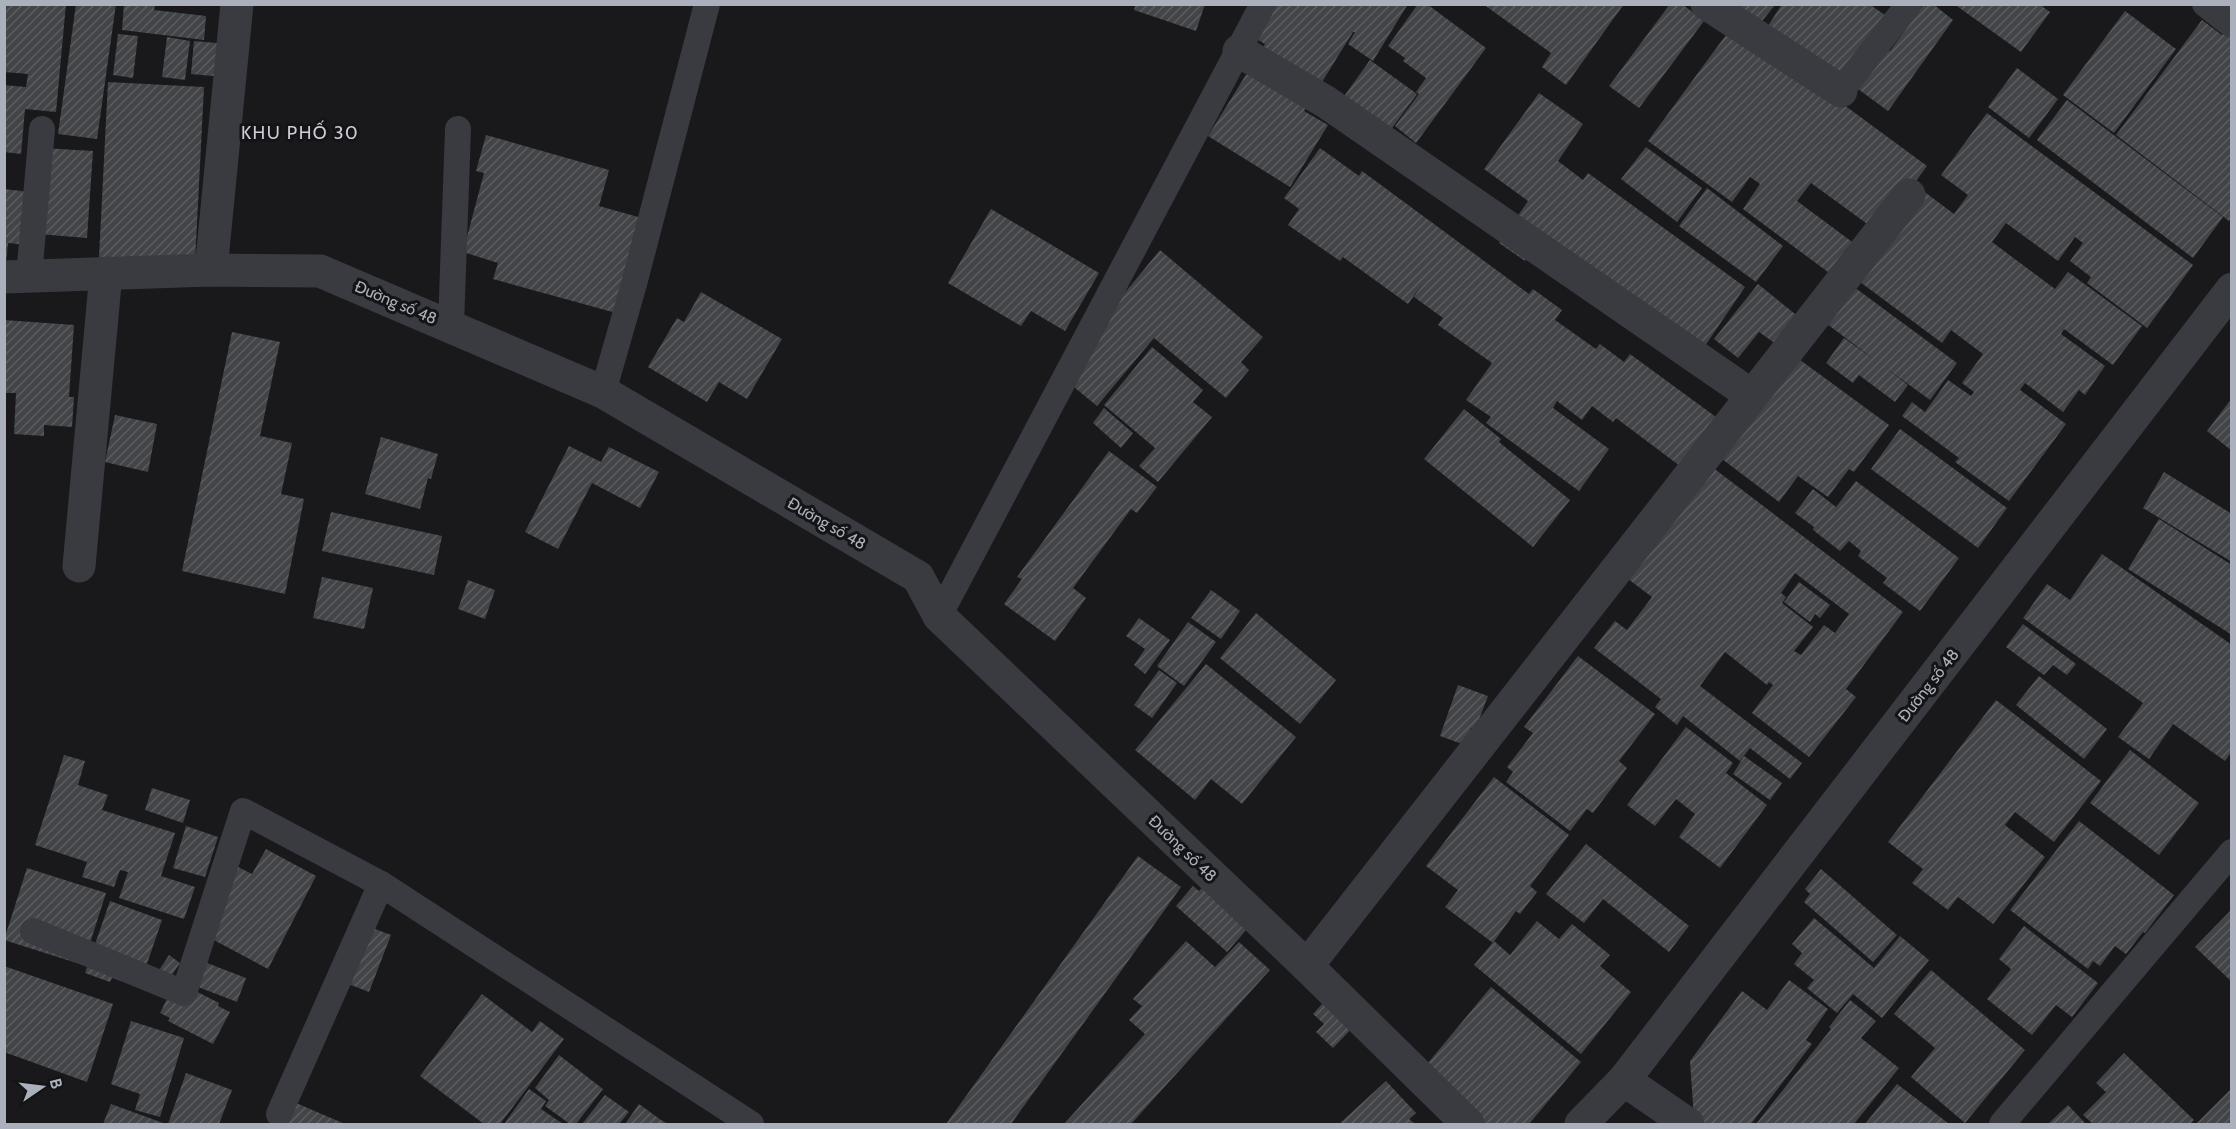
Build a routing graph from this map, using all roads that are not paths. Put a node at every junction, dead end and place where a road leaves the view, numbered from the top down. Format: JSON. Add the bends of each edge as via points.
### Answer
{"nodes":[{"id":1,"x":237,"y":4,"type":"edge"},
{"id":2,"x":707,"y":4,"type":"edge"},
{"id":3,"x":1263,"y":4,"type":"edge"},
{"id":4,"x":1707,"y":4,"type":"edge"},
{"id":5,"x":1909,"y":4,"type":"edge"},
{"id":6,"x":2205,"y":4,"type":"edge"},
{"id":7,"x":2232,"y":25,"type":"edge"},
{"id":8,"x":1239,"y":51,"type":"junction"},
{"id":9,"x":1841,"y":91,"type":"joint"},
{"id":10,"x":42,"y":129,"type":"dead end"},
{"id":11,"x":458,"y":129,"type":"dead end"},
{"id":12,"x":1909,"y":195,"type":"dead end"},
{"id":13,"x":211,"y":270,"type":"junction"},
{"id":14,"x":106,"y":273,"type":"junction"},
{"id":15,"x":17,"y":276,"type":"edge"},
{"id":16,"x":2232,"y":289,"type":"edge"},
{"id":17,"x":451,"y":325,"type":"junction"},
{"id":18,"x":603,"y":392,"type":"junction"},
{"id":19,"x":1752,"y":395,"type":"junction"},
{"id":20,"x":79,"y":566,"type":"dead end"},
{"id":21,"x":939,"y":616,"type":"junction"},
{"id":22,"x":2232,"y":852,"type":"edge"},
{"id":23,"x":381,"y":884,"type":"junction"},
{"id":24,"x":33,"y":931,"type":"dead end"},
{"id":25,"x":1307,"y":966,"type":"junction"},
{"id":26,"x":1624,"y":1080,"type":"junction"},
{"id":27,"x":279,"y":1114,"type":"dead end"},
{"id":28,"x":751,"y":1125,"type":"edge"},
{"id":29,"x":1468,"y":1125,"type":"edge"},
{"id":30,"x":1581,"y":1125,"type":"edge"},
{"id":31,"x":1688,"y":1125,"type":"edge"},
{"id":32,"x":2002,"y":1125,"type":"edge"}],
"edges":[{"from":1,"to":13,"type":"street"},
{"from":2,"to":18,"type":"lane"},
{"from":3,"to":8,"type":"lane"},
{"from":4,"to":9,"type":"street"},
{"from":5,"to":9,"type":"lane"},
{"from":6,"to":7,"type":"lane"},
{"from":8,"to":19,"type":"street","via":[[1326,102]]},
{"from":8,"to":21,"type":"lane"},
{"from":10,"to":15,"type":"lane"},
{"from":11,"to":17,"type":"lane"},
{"from":12,"to":19,"type":"street"},
{"from":13,"to":14,"type":"street","name":"Đường số 48"},
{"from":13,"to":17,"type":"street","name":"Đường số 48","via":[[320,271]]},
{"from":14,"to":15,"type":"street","name":"Đường số 48"},
{"from":14,"to":20,"type":"street"},
{"from":16,"to":26,"type":"street","name":"Đường số 48"},
{"from":17,"to":18,"type":"street","name":"Đường số 48"},
{"from":18,"to":21,"type":"street","name":"Đường số 48","via":[[918,577]]},
{"from":19,"to":25,"type":"street"},
{"from":21,"to":25,"type":"street","name":"Đường số 48"},
{"from":22,"to":32,"type":"lane"},
{"from":23,"to":24,"type":"lane","via":[[243,811],[184,993]]},
{"from":23,"to":27,"type":"lane"},
{"from":23,"to":28,"type":"lane"},
{"from":25,"to":29,"type":"street","name":"Đường số 48"},
{"from":26,"to":30,"type":"street","name":"Đường số 48"},
{"from":26,"to":31,"type":"street"}]}
